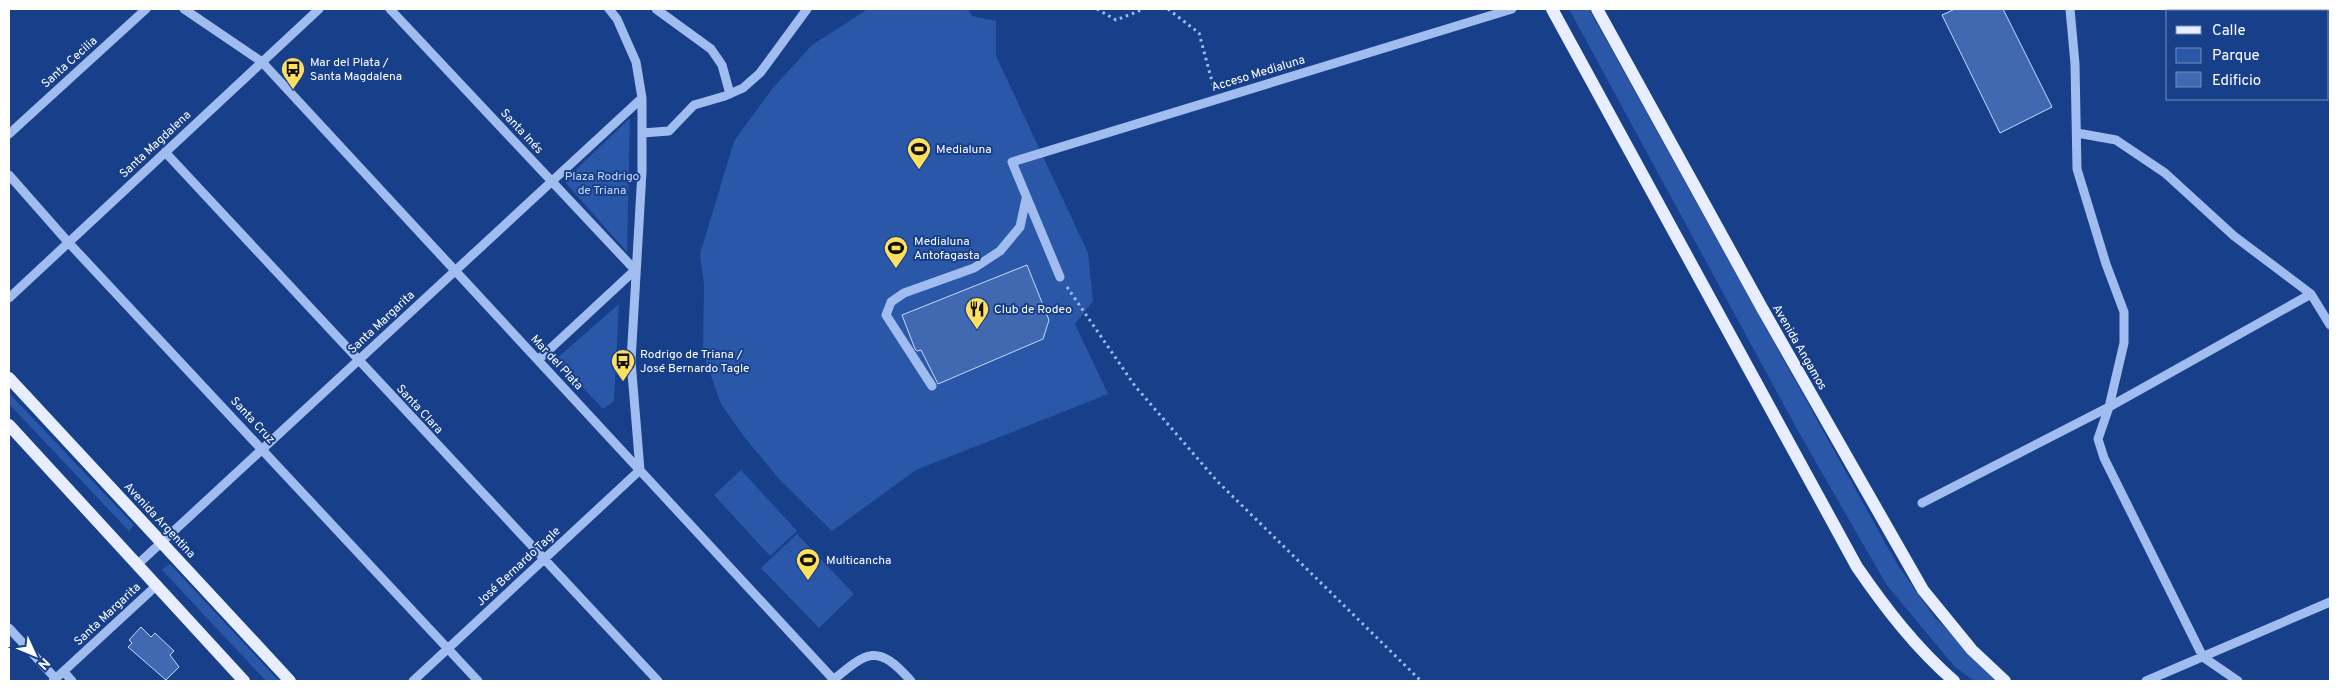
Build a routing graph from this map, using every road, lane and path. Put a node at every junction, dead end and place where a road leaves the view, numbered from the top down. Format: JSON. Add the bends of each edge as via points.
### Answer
{"nodes":[{"id":1,"x":146,"y":9,"type":"edge"},
{"id":2,"x":184,"y":9,"type":"edge"},
{"id":3,"x":319,"y":9,"type":"edge"},
{"id":4,"x":390,"y":9,"type":"edge"},
{"id":5,"x":609,"y":9,"type":"edge"},
{"id":6,"x":656,"y":9,"type":"edge"},
{"id":7,"x":807,"y":9,"type":"edge"},
{"id":8,"x":1096,"y":9,"type":"edge"},
{"id":9,"x":1144,"y":9,"type":"edge"},
{"id":10,"x":1168,"y":9,"type":"edge"},
{"id":11,"x":1512,"y":9,"type":"edge"},
{"id":12,"x":1552,"y":9,"type":"edge"},
{"id":13,"x":1596,"y":9,"type":"edge"},
{"id":14,"x":2070,"y":9,"type":"edge"},
{"id":15,"x":262,"y":62,"type":"junction"},
{"id":16,"x":730,"y":94,"type":"junction"},
{"id":17,"x":642,"y":98,"type":"junction"},
{"id":18,"x":1217,"y":99,"type":"junction"},
{"id":19,"x":642,"y":133,"type":"junction"},
{"id":20,"x":2077,"y":133,"type":"junction"},
{"id":21,"x":9,"y":134,"type":"edge"},
{"id":22,"x":165,"y":152,"type":"junction"},
{"id":23,"x":9,"y":176,"type":"edge"},
{"id":24,"x":552,"y":181,"type":"junction"},
{"id":25,"x":1026,"y":199,"type":"junction"},
{"id":26,"x":68,"y":242,"type":"junction"},
{"id":27,"x":455,"y":270,"type":"junction"},
{"id":28,"x":635,"y":270,"type":"junction"},
{"id":29,"x":1060,"y":277,"type":"joint"},
{"id":30,"x":2311,"y":294,"type":"junction"},
{"id":31,"x":9,"y":298,"type":"edge"},
{"id":32,"x":2330,"y":325,"type":"edge"},
{"id":33,"x":358,"y":360,"type":"junction"},
{"id":34,"x":538,"y":360,"type":"junction"},
{"id":35,"x":9,"y":378,"type":"edge"},
{"id":36,"x":932,"y":386,"type":"dead end"},
{"id":37,"x":2109,"y":407,"type":"junction"},
{"id":38,"x":9,"y":425,"type":"edge"},
{"id":39,"x":262,"y":449,"type":"junction"},
{"id":40,"x":640,"y":470,"type":"junction"},
{"id":41,"x":1922,"y":503,"type":"dead end"},
{"id":42,"x":162,"y":542,"type":"junction"},
{"id":43,"x":543,"y":560,"type":"junction"},
{"id":44,"x":137,"y":565,"type":"junction"},
{"id":45,"x":156,"y":586,"type":"junction"},
{"id":46,"x":2330,"y":602,"type":"edge"},
{"id":47,"x":9,"y":628,"type":"edge"},
{"id":48,"x":448,"y":648,"type":"junction"},
{"id":49,"x":2203,"y":657,"type":"junction"},
{"id":50,"x":64,"y":672,"type":"junction"},
{"id":51,"x":55,"y":680,"type":"edge"},
{"id":52,"x":833,"y":680,"type":"edge"},
{"id":53,"x":72,"y":681,"type":"edge"},
{"id":54,"x":244,"y":681,"type":"edge"},
{"id":55,"x":290,"y":681,"type":"edge"},
{"id":56,"x":412,"y":681,"type":"edge"},
{"id":57,"x":478,"y":681,"type":"edge"},
{"id":58,"x":658,"y":681,"type":"edge"},
{"id":59,"x":911,"y":681,"type":"edge"},
{"id":60,"x":1421,"y":681,"type":"edge"},
{"id":61,"x":1954,"y":681,"type":"edge"},
{"id":62,"x":2005,"y":681,"type":"edge"},
{"id":63,"x":2146,"y":681,"type":"edge"},
{"id":64,"x":2238,"y":681,"type":"edge"}],
"edges":[{"from":1,"to":21,"type":"street","name":"Santa Cecilia"},
{"from":2,"to":15,"type":"street","name":"Mar del Plata"},
{"from":3,"to":15,"type":"street","name":"Santa Magdalena"},
{"from":4,"to":24,"type":"street","name":"Santa Inés"},
{"from":5,"to":17,"type":"street","via":[[617,19],[636,62]]},
{"from":6,"to":16,"type":"street","via":[[712,49],[722,65]]},
{"from":7,"to":16,"type":"street","via":[[760,73],[743,88]]},
{"from":8,"to":9,"type":"path","via":[[1116,20]]},
{"from":10,"to":18,"type":"path","via":[[1199,33]]},
{"from":11,"to":18,"type":"street","name":"Acceso Medialuna"},
{"from":12,"to":61,"type":"main road","via":[[1857,568],[1907,633]]},
{"from":13,"to":62,"type":"main road","name":"Avenida Angamos","via":[[1923,590],[1972,650]]},
{"from":14,"to":20,"type":"street"},
{"from":15,"to":22,"type":"street","name":"Santa Magdalena"},
{"from":15,"to":27,"type":"street","name":"Mar del Plata"},
{"from":16,"to":19,"type":"street","via":[[694,105],[669,131]]},
{"from":17,"to":19,"type":"street"},
{"from":17,"to":24,"type":"street","name":"Santa Margarita"},
{"from":18,"to":25,"type":"street","name":"Acceso Medialuna","via":[[1012,162]]},
{"from":19,"to":28,"type":"street"},
{"from":20,"to":30,"type":"street","via":[[2116,140],[2165,173],[2234,236]]},
{"from":20,"to":37,"type":"street","via":[[2077,169],[2124,312],[2124,343]]},
{"from":22,"to":26,"type":"street","name":"Santa Magdalena"},
{"from":22,"to":33,"type":"street","name":"Santa Clara"},
{"from":23,"to":26,"type":"street","name":"Santa Cruz"},
{"from":24,"to":27,"type":"street","name":"Santa Margarita"},
{"from":24,"to":28,"type":"street","name":"Santa Inés"},
{"from":25,"to":29,"type":"street"},
{"from":25,"to":36,"type":"street","via":[[1020,227],[1000,251],[974,268],[891,302],[886,315]]},
{"from":26,"to":31,"type":"street","name":"Santa Magdalena"},
{"from":26,"to":39,"type":"street","name":"Santa Cruz"},
{"from":27,"to":33,"type":"street","name":"Santa Margarita"},
{"from":27,"to":34,"type":"street","name":"Mar del Plata"},
{"from":28,"to":34,"type":"street"},
{"from":28,"to":40,"type":"street","via":[[631,361]]},
{"from":29,"to":60,"type":"path","via":[[1135,386],[1217,481]]},
{"from":30,"to":32,"type":"street"},
{"from":30,"to":37,"type":"street"},
{"from":33,"to":39,"type":"street","name":"Santa Margarita"},
{"from":33,"to":43,"type":"street","name":"Santa Clara"},
{"from":34,"to":40,"type":"street","name":"Mar del Plata"},
{"from":35,"to":42,"type":"main road","name":"Avenida Argentina"},
{"from":37,"to":41,"type":"street"},
{"from":37,"to":49,"type":"street","via":[[2098,439],[2104,458]]},
{"from":38,"to":44,"type":"main road"},
{"from":39,"to":42,"type":"street","name":"Santa Margarita"},
{"from":39,"to":48,"type":"street","name":"Santa Cruz"},
{"from":40,"to":43,"type":"street","name":"José Bernardo Tagle"},
{"from":40,"to":52,"type":"street","name":"Mar del Plata"},
{"from":42,"to":44,"type":"street","name":"Santa Margarita"},
{"from":42,"to":55,"type":"main road","name":"Avenida Argentina"},
{"from":43,"to":48,"type":"street","name":"José Bernardo Tagle"},
{"from":43,"to":58,"type":"street","name":"Santa Clara"},
{"from":44,"to":45,"type":"main road"},
{"from":45,"to":50,"type":"street","name":"Santa Margarita"},
{"from":45,"to":54,"type":"main road"},
{"from":46,"to":49,"type":"street"},
{"from":47,"to":51,"type":"street"},
{"from":48,"to":56,"type":"street","name":"José Bernardo Tagle"},
{"from":48,"to":57,"type":"street","name":"Santa Cruz"},
{"from":49,"to":63,"type":"street"},
{"from":49,"to":64,"type":"street"},
{"from":50,"to":51,"type":"street","name":"Santa Margarita"},
{"from":50,"to":53,"type":"street"},
{"from":52,"to":59,"type":"street","name":"Mar del Plata","via":[[862,657],[876,654],[884,656]]}]}
